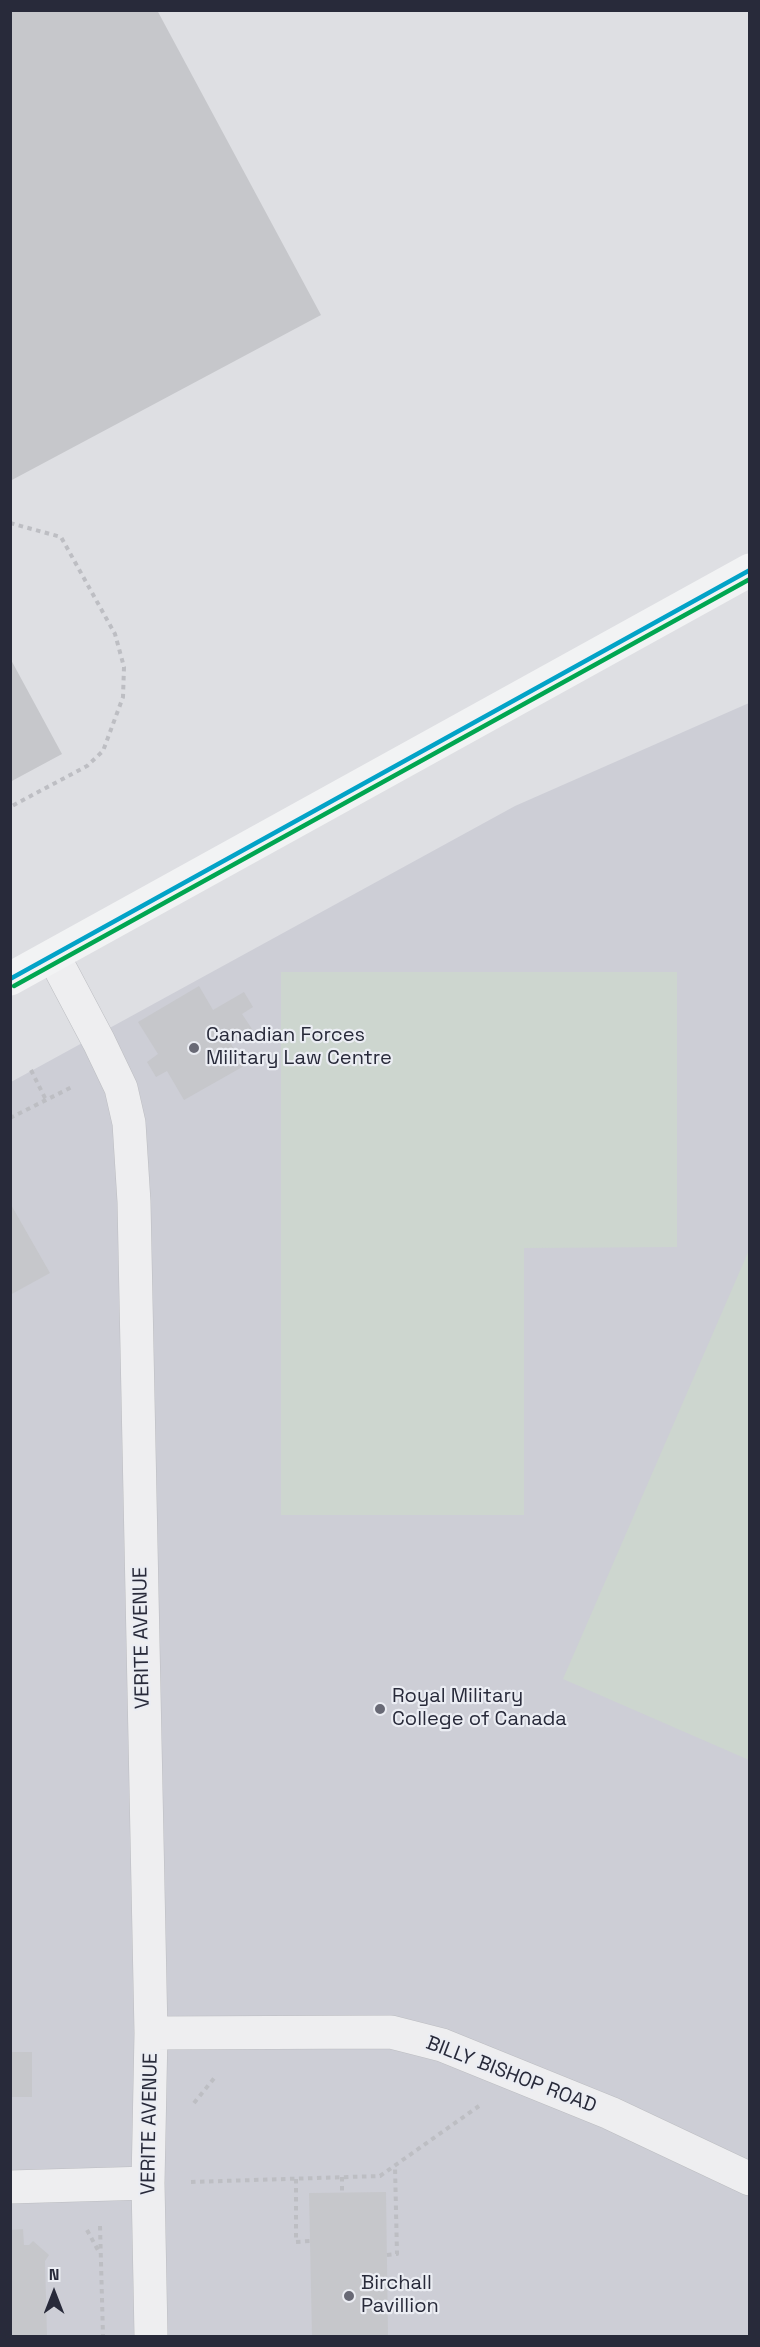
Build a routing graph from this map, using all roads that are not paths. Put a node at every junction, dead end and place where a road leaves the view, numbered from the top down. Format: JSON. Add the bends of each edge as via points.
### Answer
{"nodes":[{"id":1,"x":750,"y":570,"type":"edge"},
{"id":2,"x":54,"y":957,"type":"junction"},
{"id":3,"x":10,"y":979,"type":"edge"},
{"id":4,"x":151,"y":2033,"type":"junction"},
{"id":5,"x":750,"y":2179,"type":"edge"},
{"id":6,"x":148,"y":2183,"type":"junction"},
{"id":7,"x":10,"y":2187,"type":"edge"},
{"id":8,"x":151,"y":2337,"type":"edge"}],
"edges":[{"from":1,"to":2,"type":"main road"},
{"from":2,"to":3,"type":"main road"},
{"from":2,"to":4,"type":"street","name":"VERITE AVENUE","via":[[121,1088],[129,1123],[134,1202]]},
{"from":4,"to":5,"type":"street","name":"BILLY BISHOP ROAD","via":[[391,2032],[442,2045],[610,2113]]},
{"from":4,"to":6,"type":"street","name":"VERITE AVENUE"},
{"from":6,"to":7,"type":"street"},
{"from":6,"to":8,"type":"street","name":"VERITE AVENUE"}]}
